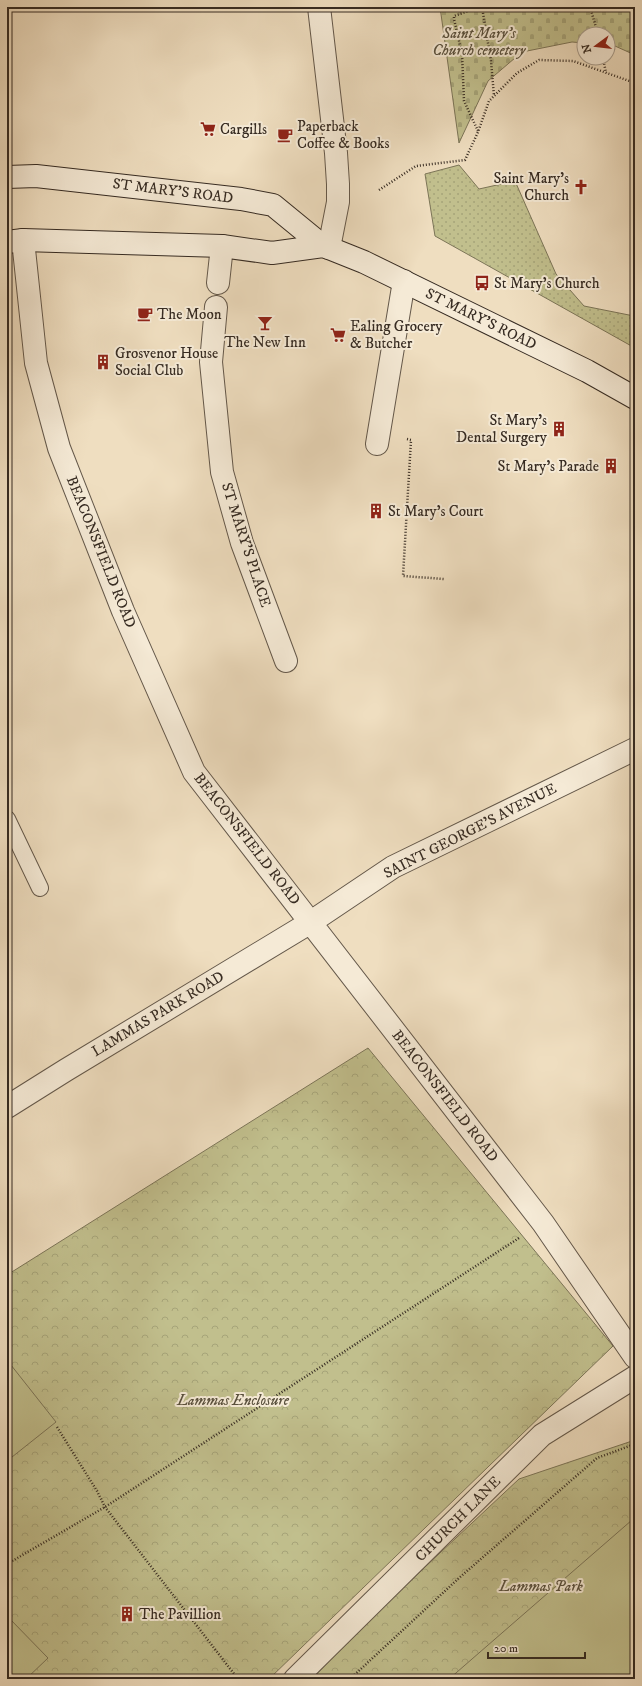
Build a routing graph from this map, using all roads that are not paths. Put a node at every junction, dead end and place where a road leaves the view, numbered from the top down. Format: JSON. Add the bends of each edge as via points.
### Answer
{"nodes":[{"id":1,"x":319,"y":7,"type":"edge"},
{"id":2,"x":7,"y":178,"type":"edge"},
{"id":3,"x":15,"y":241,"type":"edge"},
{"id":4,"x":222,"y":246,"type":"junction"},
{"id":5,"x":326,"y":247,"type":"junction"},
{"id":6,"x":404,"y":281,"type":"junction"},
{"id":7,"x":218,"y":283,"type":"dead end"},
{"id":8,"x":216,"y":308,"type":"dead end"},
{"id":9,"x":635,"y":398,"type":"edge"},
{"id":10,"x":378,"y":438,"type":"road end"},
{"id":11,"x":286,"y":661,"type":"dead end"},
{"id":12,"x":635,"y":749,"type":"edge"},
{"id":13,"x":7,"y":819,"type":"edge"},
{"id":14,"x":40,"y":888,"type":"dead end"},
{"id":15,"x":311,"y":922,"type":"junction"},
{"id":16,"x":7,"y":1107,"type":"edge"},
{"id":17,"x":635,"y":1357,"type":"edge"},
{"id":18,"x":635,"y":1377,"type":"edge"},
{"id":19,"x":295,"y":1679,"type":"edge"}],
"edges":[{"from":1,"to":5,"type":"street","via":[[338,184],[338,202]]},
{"from":2,"to":5,"type":"street","name":"ST MARY'S ROAD","via":[[36,176],[241,199],[273,205]]},
{"from":3,"to":4,"type":"street","name":"ST MARY'S ROAD"},
{"from":3,"to":15,"type":"street","name":"BEACONSFIELD ROAD","via":[[36,364],[59,448],[123,611],[194,772]]},
{"from":4,"to":5,"type":"street","name":"ST MARY'S ROAD","via":[[272,252]]},
{"from":4,"to":7,"type":"street"},
{"from":5,"to":6,"type":"street","name":"ST MARY'S ROAD"},
{"from":6,"to":9,"type":"street","name":"ST MARY'S ROAD","via":[[587,371]]},
{"from":6,"to":10,"type":"street"},
{"from":8,"to":11,"type":"street","name":"ST MARY'S PLACE","via":[[212,362],[222,472],[242,543]]},
{"from":12,"to":15,"type":"street","name":"SAINT GEORGE'S AVENUE","via":[[392,867]]},
{"from":13,"to":14,"type":"lane"},
{"from":15,"to":16,"type":"street","name":"LAMMAS PARK ROAD"},
{"from":15,"to":17,"type":"street","name":"BEACONSFIELD ROAD","via":[[543,1223]]},
{"from":18,"to":19,"type":"street","name":"CHURCH LANE","via":[[542,1435]]}]}
